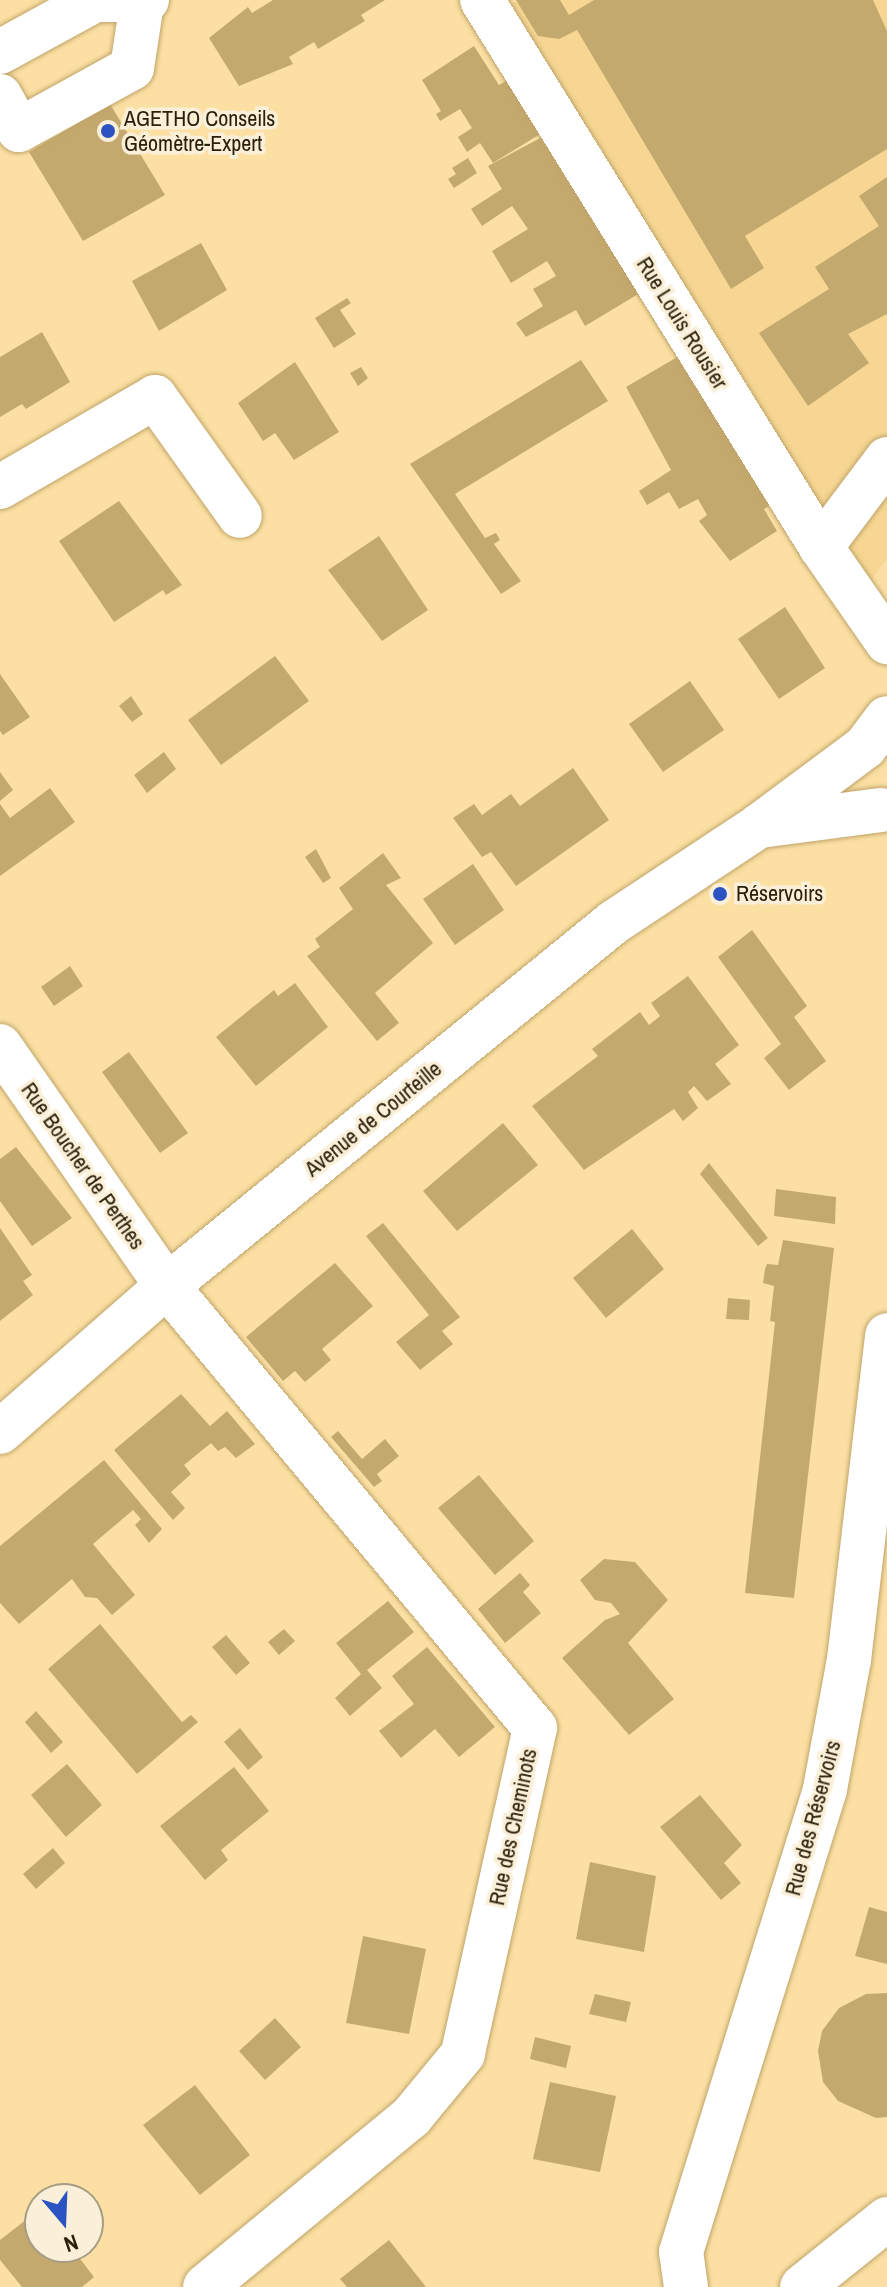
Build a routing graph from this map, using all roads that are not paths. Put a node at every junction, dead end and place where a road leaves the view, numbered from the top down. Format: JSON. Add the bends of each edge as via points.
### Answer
{"nodes":[{"id":1,"x":482,"y":0,"type":"edge"},
{"id":2,"x":145,"y":2,"type":"edge"},
{"id":3,"x":0,"y":52,"type":"edge"},
{"id":4,"x":0,"y":96,"type":"edge"},
{"id":5,"x":887,"y":459,"type":"edge"},
{"id":6,"x":0,"y":487,"type":"edge"},
{"id":7,"x":240,"y":516,"type":"dead end"},
{"id":8,"x":821,"y":547,"type":"junction"},
{"id":9,"x":887,"y":642,"type":"edge"},
{"id":10,"x":876,"y":732,"type":"edge"},
{"id":11,"x":884,"y":812,"type":"edge"},
{"id":12,"x":759,"y":826,"type":"junction"},
{"id":13,"x":0,"y":1046,"type":"edge"},
{"id":14,"x":167,"y":1286,"type":"junction"},
{"id":15,"x":887,"y":1335,"type":"edge"},
{"id":16,"x":0,"y":1432,"type":"edge"},
{"id":17,"x":887,"y":2219,"type":"edge"},
{"id":18,"x":205,"y":2287,"type":"edge"},
{"id":19,"x":686,"y":2287,"type":"edge"},
{"id":20,"x":802,"y":2287,"type":"edge"}],
"edges":[{"from":1,"to":8,"type":"street","name":"Rue Louis Rousier"},
{"from":2,"to":3,"type":"street","via":[[95,0]]},
{"from":2,"to":4,"type":"street","via":[[132,68],[19,130]]},
{"from":5,"to":8,"type":"street"},
{"from":6,"to":7,"type":"street","via":[[155,397]]},
{"from":8,"to":9,"type":"street","name":"Rue Louis Rousier"},
{"from":10,"to":11,"type":"street","name":"Avenue de Courteille","via":[[873,799]]},
{"from":10,"to":12,"type":"street","name":"Avenue de Courteille"},
{"from":11,"to":12,"type":"street","name":"Avenue de Courteille"},
{"from":12,"to":14,"type":"street","name":"Avenue de Courteille","via":[[614,922]]},
{"from":13,"to":14,"type":"street","name":"Rue Boucher de Perthes"},
{"from":14,"to":16,"type":"street","name":"Avenue de Courteille"},
{"from":14,"to":18,"type":"street","name":"Rue des Cheminots","via":[[535,1728],[463,2054],[411,2117]]},
{"from":15,"to":19,"type":"street","name":"Rue des Réservoirs","via":[[849,1660],[825,1789],[681,2252]]},
{"from":17,"to":20,"type":"street"}]}
